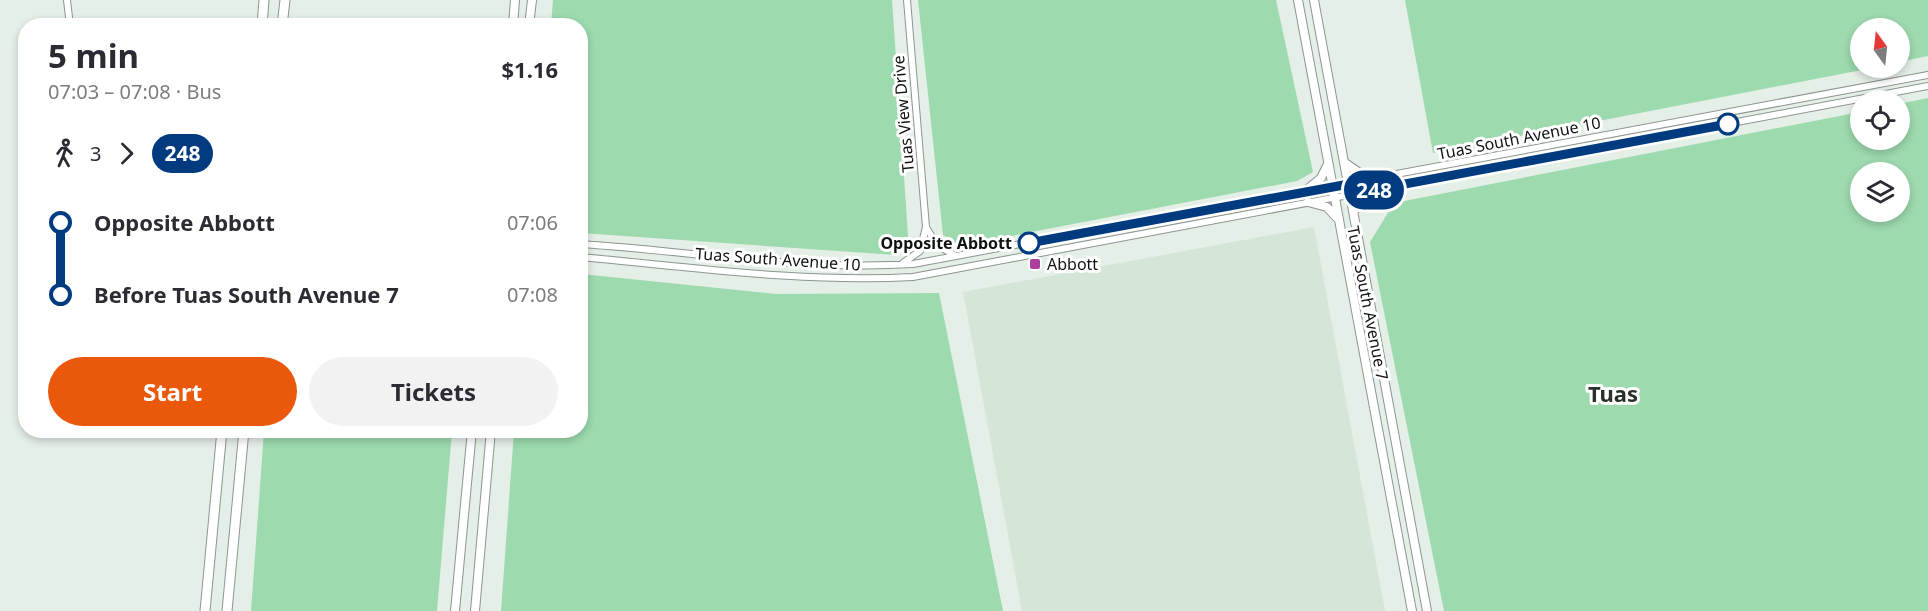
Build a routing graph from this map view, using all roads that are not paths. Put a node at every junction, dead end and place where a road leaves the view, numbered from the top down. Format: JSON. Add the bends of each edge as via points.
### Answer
{"nodes":[{"id":1,"x":68,"y":0,"type":"edge"},
{"id":2,"x":264,"y":0,"type":"edge"},
{"id":3,"x":285,"y":0,"type":"edge"},
{"id":4,"x":515,"y":0,"type":"edge"},
{"id":5,"x":532,"y":0,"type":"edge"},
{"id":6,"x":907,"y":0,"type":"edge"},
{"id":7,"x":1298,"y":0,"type":"edge"},
{"id":8,"x":1314,"y":0,"type":"edge"},
{"id":9,"x":69,"y":18,"type":"edge"},
{"id":10,"x":263,"y":18,"type":"edge"},
{"id":11,"x":283,"y":18,"type":"edge"},
{"id":12,"x":514,"y":18,"type":"edge"},
{"id":13,"x":531,"y":18,"type":"edge"},
{"id":14,"x":1928,"y":75,"type":"edge"},
{"id":15,"x":1928,"y":86,"type":"edge"},
{"id":16,"x":1345,"y":163,"type":"junction"},
{"id":17,"x":1329,"y":165,"type":"junction"},
{"id":18,"x":1370,"y":180,"type":"junction"},
{"id":19,"x":1349,"y":184,"type":"junction"},
{"id":20,"x":1333,"y":187,"type":"junction"},
{"id":21,"x":1369,"y":191,"type":"junction"},
{"id":22,"x":1304,"y":192,"type":"junction"},
{"id":23,"x":1351,"y":194,"type":"junction"},
{"id":24,"x":1335,"y":197,"type":"junction"},
{"id":25,"x":1308,"y":202,"type":"junction"},
{"id":26,"x":1354,"y":211,"type":"junction"},
{"id":27,"x":926,"y":227,"type":"junction"},
{"id":28,"x":1340,"y":227,"type":"junction"},
{"id":29,"x":588,"y":245,"type":"edge"},
{"id":30,"x":956,"y":256,"type":"junction"},
{"id":31,"x":588,"y":257,"type":"edge"},
{"id":32,"x":900,"y":265,"type":"junction"},
{"id":33,"x":221,"y":438,"type":"edge"},
{"id":34,"x":243,"y":438,"type":"edge"},
{"id":35,"x":471,"y":438,"type":"edge"},
{"id":36,"x":490,"y":438,"type":"edge"},
{"id":37,"x":205,"y":611,"type":"edge"},
{"id":38,"x":227,"y":611,"type":"edge"},
{"id":39,"x":455,"y":611,"type":"edge"},
{"id":40,"x":475,"y":611,"type":"edge"},
{"id":41,"x":1412,"y":611,"type":"edge"},
{"id":42,"x":1427,"y":611,"type":"edge"}],
"edges":[{"from":1,"to":9,"type":"street"},
{"from":2,"to":10,"type":"main road"},
{"from":3,"to":11,"type":"main road"},
{"from":4,"to":12,"type":"main road"},
{"from":5,"to":13,"type":"main road"},
{"from":6,"to":27,"type":"street","name":"Tuas View Drive"},
{"from":7,"to":17,"type":"street","name":"Tuas South Avenue 7"},
{"from":8,"to":16,"type":"street","name":"Tuas South Avenue 7"},
{"from":14,"to":18,"type":"street","name":"Tuas South Avenue 10"},
{"from":15,"to":21,"type":"street","name":"Tuas South Avenue 10"},
{"from":16,"to":18,"type":"street"},
{"from":16,"to":19,"type":"street","name":"Tuas South Avenue 7"},
{"from":17,"to":20,"type":"street","name":"Tuas South Avenue 7"},
{"from":17,"to":22,"type":"street"},
{"from":18,"to":19,"type":"street","name":"Tuas South Avenue 10"},
{"from":19,"to":20,"type":"street","name":"Tuas South Avenue 10"},
{"from":19,"to":23,"type":"street","name":"Tuas South Avenue 7"},
{"from":20,"to":22,"type":"street","name":"Tuas South Avenue 10"},
{"from":20,"to":24,"type":"street","name":"Tuas South Avenue 7"},
{"from":21,"to":23,"type":"street","name":"Tuas South Avenue 10"},
{"from":21,"to":26,"type":"street"},
{"from":22,"to":30,"type":"street","name":"Tuas South Avenue 10"},
{"from":23,"to":24,"type":"street","name":"Tuas South Avenue 10"},
{"from":23,"to":26,"type":"street","name":"Tuas South Avenue 7"},
{"from":24,"to":25,"type":"street","name":"Tuas South Avenue 10"},
{"from":24,"to":28,"type":"street","name":"Tuas South Avenue 7"},
{"from":25,"to":28,"type":"street","via":[[1333,211]]},
{"from":25,"to":31,"type":"street","name":"Tuas South Avenue 10","via":[[914,277],[801,278]]},
{"from":26,"to":42,"type":"street","name":"Tuas South Avenue 7"},
{"from":27,"to":30,"type":"street","via":[[937,245]]},
{"from":27,"to":32,"type":"street","name":"Tuas View Drive","via":[[920,251]]},
{"from":28,"to":41,"type":"street","name":"Tuas South Avenue 7"},
{"from":29,"to":32,"type":"street","name":"Tuas South Avenue 10","via":[[813,266]]},
{"from":30,"to":32,"type":"street","name":"Tuas South Avenue 10"},
{"from":33,"to":37,"type":"main road"},
{"from":34,"to":38,"type":"main road"},
{"from":35,"to":39,"type":"main road"},
{"from":36,"to":40,"type":"main road"}]}
